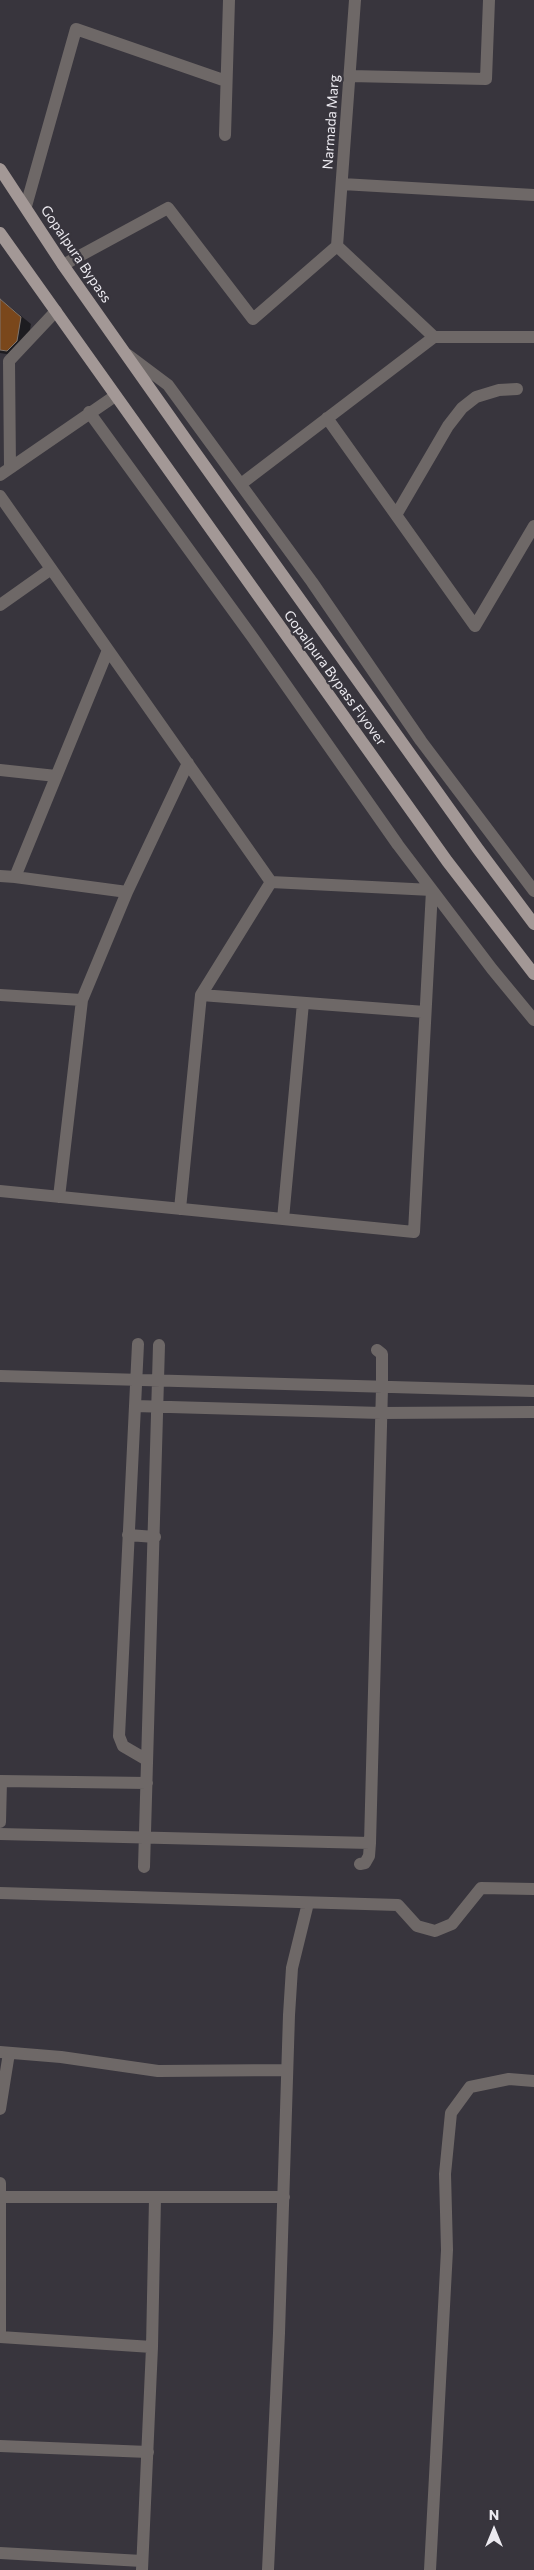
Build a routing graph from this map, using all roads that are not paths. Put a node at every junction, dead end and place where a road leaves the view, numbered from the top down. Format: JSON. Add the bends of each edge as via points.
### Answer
{"nodes":[{"id":1,"x":229,"y":0,"type":"edge"},
{"id":2,"x":355,"y":0,"type":"edge"},
{"id":3,"x":489,"y":0,"type":"edge"},
{"id":4,"x":350,"y":76,"type":"junction"},
{"id":5,"x":226,"y":81,"type":"junction"},
{"id":6,"x":224,"y":135,"type":"dead end"},
{"id":7,"x":0,"y":169,"type":"edge"},
{"id":8,"x":342,"y":184,"type":"junction"},
{"id":9,"x":534,"y":195,"type":"edge"},
{"id":10,"x":26,"y":206,"type":"junction"},
{"id":11,"x":0,"y":233,"type":"edge"},
{"id":12,"x":337,"y":246,"type":"junction"},
{"id":13,"x":63,"y":266,"type":"junction"},
{"id":14,"x":56,"y":312,"type":"junction"},
{"id":15,"x":434,"y":337,"type":"junction"},
{"id":16,"x":534,"y":337,"type":"edge"},
{"id":17,"x":128,"y":355,"type":"junction"},
{"id":18,"x":516,"y":389,"type":"dead end"},
{"id":19,"x":115,"y":396,"type":"junction"},
{"id":20,"x":89,"y":412,"type":"junction"},
{"id":21,"x":327,"y":418,"type":"junction"},
{"id":22,"x":5,"y":471,"type":"edge"},
{"id":23,"x":240,"y":484,"type":"junction"},
{"id":24,"x":0,"y":496,"type":"edge"},
{"id":25,"x":396,"y":515,"type":"junction"},
{"id":26,"x":534,"y":526,"type":"edge"},
{"id":27,"x":51,"y":569,"type":"junction"},
{"id":28,"x":0,"y":605,"type":"edge"},
{"id":29,"x":108,"y":650,"type":"junction"},
{"id":30,"x":188,"y":763,"type":"junction"},
{"id":31,"x":0,"y":770,"type":"edge"},
{"id":32,"x":56,"y":776,"type":"junction"},
{"id":33,"x":0,"y":876,"type":"edge"},
{"id":34,"x":14,"y":877,"type":"junction"},
{"id":35,"x":271,"y":882,"type":"junction"},
{"id":36,"x":432,"y":890,"type":"junction"},
{"id":37,"x":534,"y":891,"type":"edge"},
{"id":38,"x":127,"y":892,"type":"junction"},
{"id":39,"x":534,"y":924,"type":"edge"},
{"id":40,"x":534,"y":974,"type":"edge"},
{"id":41,"x":0,"y":995,"type":"edge"},
{"id":42,"x":201,"y":995,"type":"junction"},
{"id":43,"x":82,"y":1000,"type":"junction"},
{"id":44,"x":303,"y":1003,"type":"junction"},
{"id":45,"x":425,"y":1012,"type":"junction"},
{"id":46,"x":534,"y":1020,"type":"edge"},
{"id":47,"x":0,"y":1191,"type":"edge"},
{"id":48,"x":59,"y":1197,"type":"junction"},
{"id":49,"x":180,"y":1209,"type":"junction"},
{"id":50,"x":283,"y":1219,"type":"junction"},
{"id":51,"x":138,"y":1344,"type":"dead end"},
{"id":52,"x":159,"y":1344,"type":"dead end"},
{"id":53,"x":377,"y":1350,"type":"dead end"},
{"id":54,"x":0,"y":1376,"type":"edge"},
{"id":55,"x":136,"y":1381,"type":"junction"},
{"id":56,"x":158,"y":1382,"type":"junction"},
{"id":57,"x":382,"y":1388,"type":"junction"},
{"id":58,"x":534,"y":1391,"type":"edge"},
{"id":59,"x":135,"y":1406,"type":"junction"},
{"id":60,"x":156,"y":1406,"type":"junction"},
{"id":61,"x":534,"y":1412,"type":"edge"},
{"id":62,"x":381,"y":1413,"type":"junction"},
{"id":63,"x":128,"y":1535,"type":"junction"},
{"id":64,"x":155,"y":1537,"type":"junction"},
{"id":65,"x":147,"y":1760,"type":"junction"},
{"id":66,"x":147,"y":1784,"type":"junction"},
{"id":67,"x":0,"y":1822,"type":"edge"},
{"id":68,"x":0,"y":1834,"type":"edge"},
{"id":69,"x":147,"y":1837,"type":"junction"},
{"id":70,"x":370,"y":1843,"type":"junction"},
{"id":71,"x":360,"y":1864,"type":"dead end"},
{"id":72,"x":144,"y":1868,"type":"dead end"},
{"id":73,"x":534,"y":1889,"type":"edge"},
{"id":74,"x":0,"y":1893,"type":"edge"},
{"id":75,"x":308,"y":1903,"type":"junction"},
{"id":76,"x":4,"y":2052,"type":"edge"},
{"id":77,"x":286,"y":2070,"type":"junction"},
{"id":78,"x":534,"y":2081,"type":"edge"},
{"id":79,"x":0,"y":2109,"type":"edge"},
{"id":80,"x":0,"y":2183,"type":"edge"},
{"id":81,"x":1,"y":2197,"type":"junction"},
{"id":82,"x":284,"y":2197,"type":"junction"},
{"id":83,"x":155,"y":2198,"type":"junction"},
{"id":84,"x":0,"y":2337,"type":"edge"},
{"id":85,"x":152,"y":2347,"type":"junction"},
{"id":86,"x":0,"y":2446,"type":"edge"},
{"id":87,"x":148,"y":2452,"type":"junction"},
{"id":88,"x":0,"y":2553,"type":"edge"},
{"id":89,"x":142,"y":2565,"type":"edge"},
{"id":90,"x":268,"y":2570,"type":"edge"},
{"id":91,"x":430,"y":2570,"type":"edge"}],
"edges":[{"from":1,"to":5,"type":"street"},
{"from":2,"to":4,"type":"street","name":"Narmada Marg"},
{"from":3,"to":4,"type":"street","via":[[486,79]]},
{"from":4,"to":8,"type":"street","name":"Narmada Marg"},
{"from":5,"to":6,"type":"street"},
{"from":5,"to":10,"type":"street","via":[[76,29]]},
{"from":7,"to":10,"type":"main road","name":"Gopalpura Bypass"},
{"from":8,"to":9,"type":"street"},
{"from":8,"to":12,"type":"street","name":"Narmada Marg"},
{"from":10,"to":13,"type":"main road","name":"Gopalpura Bypass"},
{"from":11,"to":14,"type":"main road"},
{"from":12,"to":13,"type":"street","via":[[253,319],[168,208]]},
{"from":12,"to":15,"type":"street"},
{"from":13,"to":17,"type":"main road","name":"Gopalpura Bypass"},
{"from":14,"to":19,"type":"main road"},
{"from":14,"to":22,"type":"street","via":[[9,361]]},
{"from":15,"to":16,"type":"street"},
{"from":15,"to":21,"type":"street"},
{"from":17,"to":23,"type":"street","via":[[168,385]]},
{"from":17,"to":39,"type":"main road","name":"Gopalpura Bypass Flyover"},
{"from":18,"to":25,"type":"street","via":[[476,397],[462,408]]},
{"from":19,"to":20,"type":"street"},
{"from":19,"to":40,"type":"main road","name":"Gopalpura Bypass Flyover","via":[[447,861]]},
{"from":20,"to":22,"type":"street"},
{"from":20,"to":36,"type":"street"},
{"from":21,"to":23,"type":"street"},
{"from":21,"to":25,"type":"street"},
{"from":23,"to":37,"type":"street","via":[[421,741]]},
{"from":24,"to":27,"type":"street"},
{"from":25,"to":26,"type":"street","via":[[475,626]]},
{"from":27,"to":28,"type":"street"},
{"from":27,"to":29,"type":"street"},
{"from":29,"to":30,"type":"street"},
{"from":29,"to":32,"type":"street"},
{"from":30,"to":35,"type":"street"},
{"from":30,"to":38,"type":"street"},
{"from":31,"to":32,"type":"street"},
{"from":32,"to":34,"type":"street"},
{"from":33,"to":34,"type":"street"},
{"from":34,"to":38,"type":"street"},
{"from":35,"to":36,"type":"street"},
{"from":35,"to":42,"type":"street"},
{"from":36,"to":45,"type":"street"},
{"from":36,"to":46,"type":"street"},
{"from":38,"to":43,"type":"street"},
{"from":41,"to":43,"type":"street"},
{"from":42,"to":44,"type":"street"},
{"from":42,"to":49,"type":"street"},
{"from":43,"to":48,"type":"street"},
{"from":44,"to":45,"type":"street"},
{"from":44,"to":50,"type":"street"},
{"from":45,"to":50,"type":"street","via":[[414,1232]]},
{"from":47,"to":48,"type":"street"},
{"from":48,"to":49,"type":"street"},
{"from":49,"to":50,"type":"street"},
{"from":51,"to":55,"type":"street"},
{"from":52,"to":56,"type":"street"},
{"from":53,"to":57,"type":"street","via":[[382,1354]]},
{"from":54,"to":55,"type":"street"},
{"from":55,"to":56,"type":"street"},
{"from":55,"to":59,"type":"street"},
{"from":56,"to":57,"type":"street"},
{"from":56,"to":60,"type":"street"},
{"from":57,"to":58,"type":"street"},
{"from":57,"to":62,"type":"street"},
{"from":59,"to":60,"type":"street"},
{"from":59,"to":63,"type":"street"},
{"from":60,"to":62,"type":"street"},
{"from":60,"to":64,"type":"street"},
{"from":61,"to":62,"type":"street"},
{"from":62,"to":70,"type":"street"},
{"from":63,"to":64,"type":"street"},
{"from":63,"to":65,"type":"street","via":[[119,1736],[123,1746]]},
{"from":64,"to":65,"type":"street"},
{"from":65,"to":66,"type":"street"},
{"from":66,"to":67,"type":"street","via":[[1,1781]]},
{"from":66,"to":69,"type":"street"},
{"from":68,"to":69,"type":"street"},
{"from":69,"to":70,"type":"street"},
{"from":69,"to":72,"type":"street"},
{"from":70,"to":71,"type":"street","via":[[369,1856],[365,1863]]},
{"from":73,"to":75,"type":"street","via":[[481,1888],[452,1924],[435,1931],[417,1926],[398,1906]]},
{"from":74,"to":75,"type":"street"},
{"from":75,"to":77,"type":"street","via":[[292,1968]]},
{"from":76,"to":77,"type":"street","via":[[158,2071]]},
{"from":76,"to":79,"type":"street"},
{"from":77,"to":82,"type":"street"},
{"from":78,"to":91,"type":"street","via":[[509,2079],[470,2087],[451,2113],[445,2174],[447,2250]]},
{"from":80,"to":81,"type":"street"},
{"from":81,"to":83,"type":"street"},
{"from":81,"to":84,"type":"street"},
{"from":82,"to":83,"type":"street"},
{"from":82,"to":90,"type":"street"},
{"from":83,"to":85,"type":"street"},
{"from":84,"to":85,"type":"street"},
{"from":85,"to":87,"type":"street"},
{"from":86,"to":87,"type":"street"},
{"from":87,"to":89,"type":"street"},
{"from":88,"to":89,"type":"street"}]}
